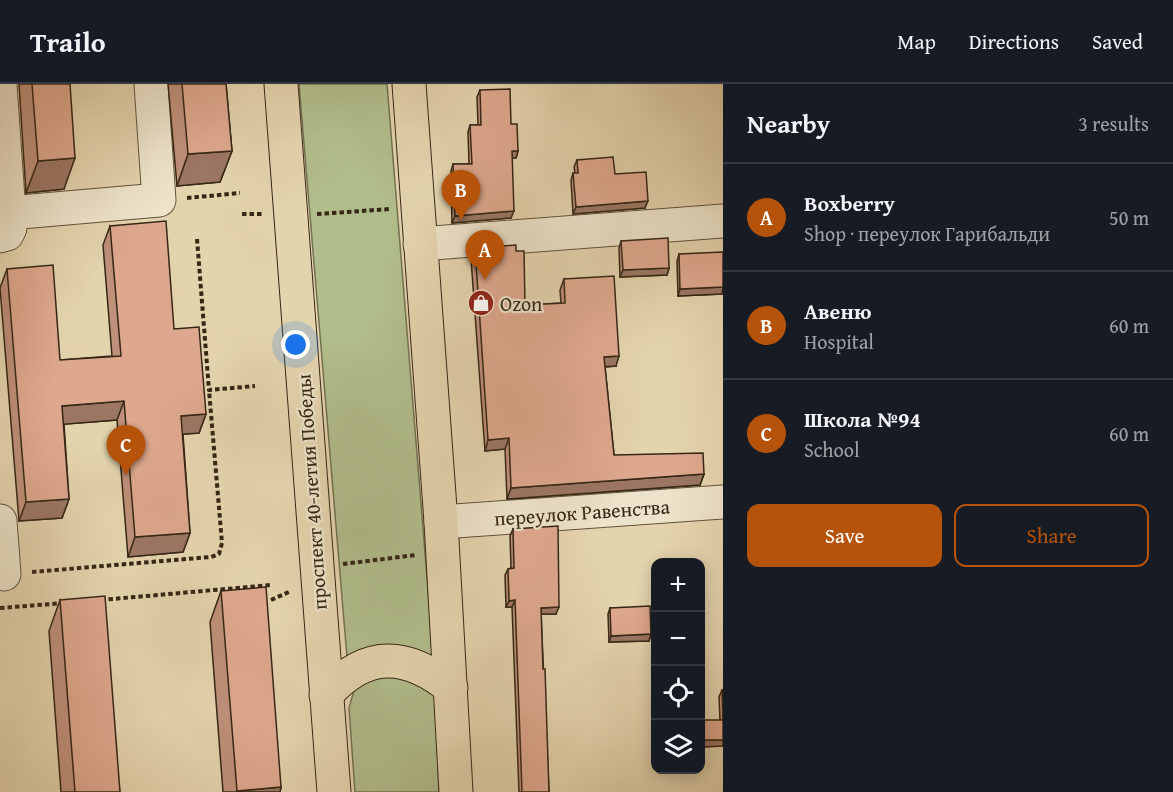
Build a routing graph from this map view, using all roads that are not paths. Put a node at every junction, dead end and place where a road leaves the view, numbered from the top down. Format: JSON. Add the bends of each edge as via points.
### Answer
{"nodes":[{"id":1,"x":151,"y":84,"type":"edge"},
{"id":2,"x":280,"y":84,"type":"edge"},
{"id":3,"x":409,"y":84,"type":"edge"},
{"id":4,"x":0,"y":85,"type":"edge"},
{"id":5,"x":3,"y":221,"type":"edge"},
{"id":6,"x":723,"y":221,"type":"edge"},
{"id":7,"x":420,"y":244,"type":"junction"},
{"id":8,"x":723,"y":502,"type":"edge"},
{"id":9,"x":0,"y":521,"type":"edge"},
{"id":10,"x":442,"y":537,"type":"junction"},
{"id":11,"x":4,"y":574,"type":"road end"},
{"id":12,"x":451,"y":688,"type":"junction"},
{"id":13,"x":326,"y":695,"type":"junction"},
{"id":14,"x":334,"y":792,"type":"edge"},
{"id":15,"x":456,"y":792,"type":"edge"}],
"edges":[{"from":1,"to":5,"type":"street","via":[[159,200]]},
{"from":2,"to":13,"type":"main road","name":"проспект 40-летия Победы"},
{"from":3,"to":7,"type":"main road"},
{"from":4,"to":5,"type":"street"},
{"from":6,"to":7,"type":"street"},
{"from":7,"to":10,"type":"main road"},
{"from":8,"to":10,"type":"street","name":"переулок Равенства"},
{"from":9,"to":11,"type":"street"},
{"from":10,"to":12,"type":"main road"},
{"from":12,"to":13,"type":"main road","via":[[421,667],[385,660],[352,673]]},
{"from":12,"to":15,"type":"main road"},
{"from":13,"to":14,"type":"main road","name":"проспект 40-летия Победы"}]}
